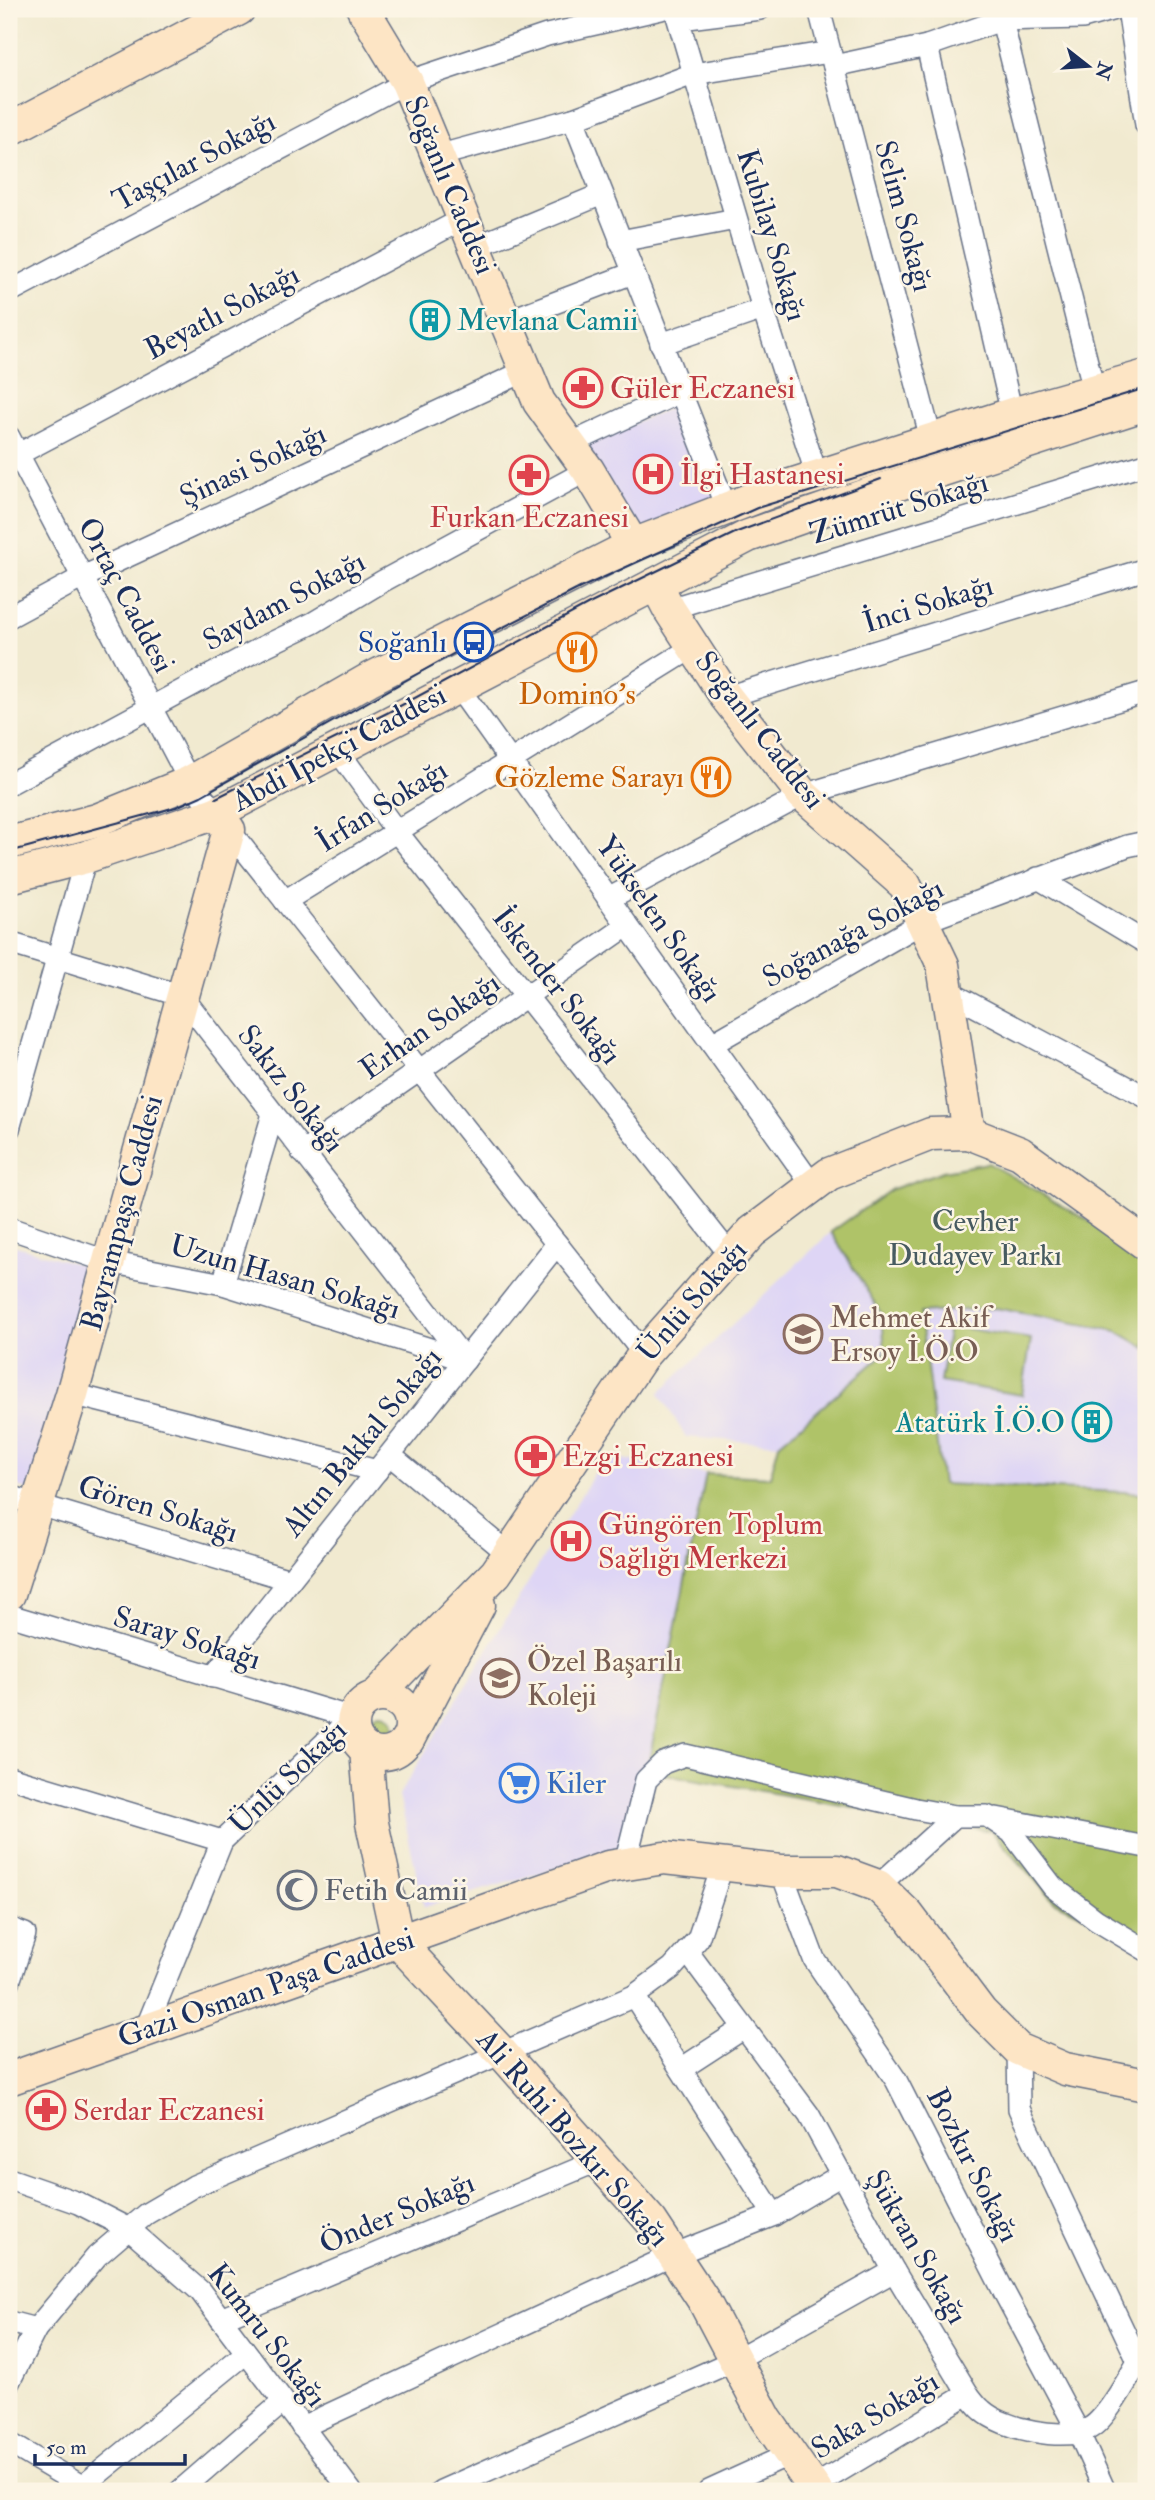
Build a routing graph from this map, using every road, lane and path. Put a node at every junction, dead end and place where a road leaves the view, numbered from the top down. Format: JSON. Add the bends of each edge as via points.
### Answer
{"nodes":[{"id":1,"x":239,"y":9,"type":"edge"},
{"id":2,"x":363,"y":9,"type":"edge"},
{"id":3,"x":661,"y":9,"type":"edge"},
{"id":4,"x":676,"y":9,"type":"edge"},
{"id":5,"x":760,"y":9,"type":"edge"},
{"id":6,"x":818,"y":9,"type":"edge"},
{"id":7,"x":1115,"y":9,"type":"edge"},
{"id":8,"x":1128,"y":9,"type":"edge"},
{"id":9,"x":1000,"y":14,"type":"edge"},
{"id":10,"x":1082,"y":14,"type":"edge"},
{"id":11,"x":927,"y":46,"type":"junction"},
{"id":12,"x":832,"y":59,"type":"junction"},
{"id":13,"x":693,"y":75,"type":"junction"},
{"id":14,"x":407,"y":82,"type":"junction"},
{"id":15,"x":573,"y":119,"type":"junction"},
{"id":16,"x":1146,"y":125,"type":"edge"},
{"id":17,"x":9,"y":130,"type":"edge"},
{"id":18,"x":437,"y":156,"type":"junction"},
{"id":19,"x":602,"y":194,"type":"junction"},
{"id":20,"x":736,"y":219,"type":"junction"},
{"id":21,"x":469,"y":233,"type":"junction"},
{"id":22,"x":620,"y":241,"type":"junction"},
{"id":23,"x":632,"y":273,"type":"junction"},
{"id":24,"x":9,"y":292,"type":"edge"},
{"id":25,"x":763,"y":310,"type":"junction"},
{"id":26,"x":507,"y":321,"type":"junction"},
{"id":27,"x":661,"y":344,"type":"junction"},
{"id":28,"x":525,"y":371,"type":"junction"},
{"id":29,"x":1146,"y":376,"type":"edge"},
{"id":30,"x":1094,"y":390,"type":"junction"},
{"id":31,"x":680,"y":392,"type":"junction"},
{"id":32,"x":1146,"y":404,"type":"edge"},
{"id":33,"x":1012,"y":414,"type":"junction"},
{"id":34,"x":932,"y":439,"type":"junction"},
{"id":35,"x":570,"y":444,"type":"junction"},
{"id":36,"x":12,"y":450,"type":"edge"},
{"id":37,"x":1146,"y":464,"type":"edge"},
{"id":38,"x":588,"y":470,"type":"junction"},
{"id":39,"x":817,"y":476,"type":"junction"},
{"id":40,"x":726,"y":508,"type":"junction"},
{"id":41,"x":633,"y":545,"type":"junction"},
{"id":42,"x":1146,"y":569,"type":"edge"},
{"id":43,"x":83,"y":577,"type":"junction"},
{"id":44,"x":663,"y":597,"type":"junction"},
{"id":45,"x":9,"y":617,"type":"edge"},
{"id":46,"x":695,"y":646,"type":"junction"},
{"id":47,"x":457,"y":686,"type":"junction"},
{"id":48,"x":1146,"y":695,"type":"edge"},
{"id":49,"x":726,"y":697,"type":"junction"},
{"id":50,"x":152,"y":706,"type":"junction"},
{"id":51,"x":338,"y":751,"type":"junction"},
{"id":52,"x":510,"y":761,"type":"junction"},
{"id":53,"x":190,"y":782,"type":"junction"},
{"id":54,"x":9,"y":784,"type":"edge"},
{"id":55,"x":803,"y":795,"type":"junction"},
{"id":56,"x":223,"y":822,"type":"junction"},
{"id":57,"x":397,"y":832,"type":"junction"},
{"id":58,"x":1146,"y":842,"type":"edge"},
{"id":59,"x":9,"y":843,"type":"edge"},
{"id":60,"x":86,"y":857,"type":"junction"},
{"id":61,"x":9,"y":877,"type":"edge"},
{"id":62,"x":1038,"y":878,"type":"junction"},
{"id":63,"x":608,"y":899,"type":"junction"},
{"id":64,"x":285,"y":901,"type":"junction"},
{"id":65,"x":923,"y":922,"type":"junction"},
{"id":66,"x":627,"y":926,"type":"junction"},
{"id":67,"x":9,"y":943,"type":"edge"},
{"id":68,"x":1146,"y":943,"type":"edge"},
{"id":69,"x":56,"y":957,"type":"junction"},
{"id":70,"x":947,"y":992,"type":"junction"},
{"id":71,"x":527,"y":995,"type":"junction"},
{"id":72,"x":182,"y":996,"type":"junction"},
{"id":73,"x":712,"y":1044,"type":"junction"},
{"id":74,"x":419,"y":1070,"type":"junction"},
{"id":75,"x":1146,"y":1097,"type":"edge"},
{"id":76,"x":273,"y":1114,"type":"junction"},
{"id":77,"x":9,"y":1129,"type":"edge"},
{"id":78,"x":969,"y":1133,"type":"junction"},
{"id":79,"x":302,"y":1152,"type":"junction"},
{"id":80,"x":813,"y":1186,"type":"junction"},
{"id":81,"x":9,"y":1228,"type":"edge"},
{"id":82,"x":557,"y":1244,"type":"junction"},
{"id":83,"x":1146,"y":1244,"type":"edge"},
{"id":84,"x":731,"y":1256,"type":"junction"},
{"id":85,"x":108,"y":1262,"type":"junction"},
{"id":86,"x":223,"y":1284,"type":"junction"},
{"id":87,"x":644,"y":1354,"type":"junction"},
{"id":88,"x":465,"y":1360,"type":"junction"},
{"id":89,"x":72,"y":1394,"type":"junction"},
{"id":90,"x":383,"y":1463,"type":"junction"},
{"id":91,"x":22,"y":1499,"type":"edge"},
{"id":92,"x":503,"y":1564,"type":"junction"},
{"id":93,"x":290,"y":1580,"type":"junction"},
{"id":94,"x":9,"y":1594,"type":"edge"},
{"id":95,"x":9,"y":1615,"type":"edge"},
{"id":96,"x":213,"y":1677,"type":"junction"},
{"id":97,"x":360,"y":1709,"type":"junction"},
{"id":98,"x":389,"y":1747,"type":"junction"},
{"id":99,"x":9,"y":1777,"type":"edge"},
{"id":100,"x":954,"y":1816,"type":"junction"},
{"id":101,"x":987,"y":1816,"type":"junction"},
{"id":102,"x":222,"y":1841,"type":"junction"},
{"id":103,"x":1146,"y":1847,"type":"edge"},
{"id":104,"x":625,"y":1864,"type":"junction"},
{"id":105,"x":723,"y":1864,"type":"junction"},
{"id":106,"x":781,"y":1871,"type":"junction"},
{"id":107,"x":877,"y":1886,"type":"junction"},
{"id":108,"x":9,"y":1928,"type":"edge"},
{"id":109,"x":1142,"y":1941,"type":"edge"},
{"id":110,"x":398,"y":1942,"type":"junction"},
{"id":111,"x":687,"y":1951,"type":"junction"},
{"id":112,"x":9,"y":1982,"type":"edge"},
{"id":113,"x":634,"y":1996,"type":"junction"},
{"id":114,"x":744,"y":2028,"type":"junction"},
{"id":115,"x":145,"y":2031,"type":"junction"},
{"id":116,"x":1018,"y":2049,"type":"junction"},
{"id":117,"x":502,"y":2053,"type":"junction"},
{"id":118,"x":681,"y":2069,"type":"junction"},
{"id":119,"x":9,"y":2079,"type":"edge"},
{"id":120,"x":1146,"y":2085,"type":"edge"},
{"id":121,"x":597,"y":2161,"type":"junction"},
{"id":122,"x":841,"y":2175,"type":"junction"},
{"id":123,"x":9,"y":2179,"type":"edge"},
{"id":124,"x":774,"y":2215,"type":"junction"},
{"id":125,"x":128,"y":2229,"type":"junction"},
{"id":126,"x":673,"y":2255,"type":"junction"},
{"id":127,"x":894,"y":2271,"type":"junction"},
{"id":128,"x":220,"y":2319,"type":"junction"},
{"id":129,"x":9,"y":2322,"type":"edge"},
{"id":130,"x":36,"y":2329,"type":"junction"},
{"id":131,"x":246,"y":2353,"type":"junction"},
{"id":132,"x":735,"y":2360,"type":"junction"},
{"id":133,"x":1144,"y":2360,"type":"edge"},
{"id":134,"x":9,"y":2382,"type":"edge"},
{"id":135,"x":968,"y":2393,"type":"junction"},
{"id":136,"x":283,"y":2402,"type":"junction"},
{"id":137,"x":302,"y":2427,"type":"junction"},
{"id":138,"x":1078,"y":2431,"type":"junction"},
{"id":139,"x":9,"y":2442,"type":"edge"},
{"id":140,"x":790,"y":2454,"type":"junction"},
{"id":141,"x":202,"y":2484,"type":"edge"},
{"id":142,"x":86,"y":2488,"type":"edge"},
{"id":143,"x":815,"y":2489,"type":"edge"},
{"id":144,"x":180,"y":2491,"type":"edge"},
{"id":145,"x":351,"y":2491,"type":"edge"},
{"id":146,"x":441,"y":2491,"type":"edge"},
{"id":147,"x":709,"y":2491,"type":"edge"},
{"id":148,"x":1105,"y":2491,"type":"edge"}],
"edges":[{"from":1,"to":17,"type":"street"},
{"from":2,"to":14,"type":"street","name":"Soğanlı Caddesi"},
{"from":3,"to":14,"type":"street","name":"Taşçılar Sokağı","via":[[547,35]]},
{"from":4,"to":5,"type":"street","via":[[688,18]]},
{"from":4,"to":13,"type":"street","name":"Kubilay Sokağı"},
{"from":6,"to":12,"type":"street","name":"Selim Sokağı"},
{"from":7,"to":10,"type":"street"},
{"from":8,"to":16,"type":"street"},
{"from":9,"to":10,"type":"street"},
{"from":9,"to":11,"type":"street"},
{"from":9,"to":30,"type":"street"},
{"from":11,"to":12,"type":"street"},
{"from":11,"to":33,"type":"street"},
{"from":12,"to":13,"type":"street"},
{"from":12,"to":34,"type":"street","name":"Selim Sokağı"},
{"from":13,"to":15,"type":"street"},
{"from":13,"to":20,"type":"street","name":"Kubilay Sokağı"},
{"from":14,"to":18,"type":"street","name":"Soğanlı Caddesi"},
{"from":14,"to":24,"type":"street","name":"Taşçılar Sokağı"},
{"from":15,"to":18,"type":"street"},
{"from":15,"to":19,"type":"street"},
{"from":18,"to":21,"type":"street","name":"Soğanlı Caddesi"},
{"from":19,"to":21,"type":"street","name":"Beyatlı Sokağı"},
{"from":19,"to":22,"type":"street"},
{"from":20,"to":22,"type":"street"},
{"from":20,"to":25,"type":"street","name":"Kubilay Sokağı"},
{"from":21,"to":26,"type":"street","name":"Soğanlı Caddesi"},
{"from":21,"to":36,"type":"street","name":"Beyatlı Sokağı"},
{"from":22,"to":23,"type":"street"},
{"from":23,"to":26,"type":"street"},
{"from":23,"to":27,"type":"street"},
{"from":25,"to":27,"type":"street"},
{"from":25,"to":39,"type":"street","name":"Kubilay Sokağı"},
{"from":26,"to":28,"type":"street","name":"Soğanlı Caddesi"},
{"from":27,"to":31,"type":"street"},
{"from":28,"to":35,"type":"street","name":"Soğanlı Caddesi","via":[[539,402]]},
{"from":28,"to":43,"type":"street","name":"Şinasi Sokağı"},
{"from":29,"to":30,"type":"street","name":"Abdi İpekçi Caddesi"},
{"from":30,"to":33,"type":"street","name":"Abdi İpekçi Caddesi"},
{"from":31,"to":35,"type":"street"},
{"from":31,"to":40,"type":"street"},
{"from":32,"to":44,"type":"street","name":"Abdi İpekçi Caddesi","via":[[748,536]]},
{"from":33,"to":34,"type":"street","name":"Abdi İpekçi Caddesi"},
{"from":34,"to":39,"type":"street","name":"Abdi İpekçi Caddesi"},
{"from":35,"to":38,"type":"street","name":"Soğanlı Caddesi"},
{"from":36,"to":43,"type":"street","name":"Ortaç Caddesi"},
{"from":37,"to":44,"type":"street","name":"Zümrüt Sokağı"},
{"from":38,"to":41,"type":"street","name":"Soğanlı Caddesi"},
{"from":38,"to":50,"type":"street","name":"Saydam Sokağı"},
{"from":39,"to":40,"type":"street","name":"Abdi İpekçi Caddesi"},
{"from":40,"to":41,"type":"street","name":"Abdi İpekçi Caddesi"},
{"from":41,"to":53,"type":"street","name":"Abdi İpekçi Caddesi","via":[[368,680]]},
{"from":42,"to":49,"type":"street","name":"İnci Sokağı"},
{"from":43,"to":45,"type":"street","name":"Şinasi Sokağı"},
{"from":43,"to":50,"type":"street","name":"Ortaç Caddesi"},
{"from":44,"to":46,"type":"street","name":"Soğanlı Caddesi"},
{"from":44,"to":47,"type":"street","name":"Abdi İpekçi Caddesi"},
{"from":46,"to":49,"type":"street","name":"Soğanlı Caddesi"},
{"from":46,"to":52,"type":"street","name":"İrfan Sokağı"},
{"from":47,"to":51,"type":"street","name":"Abdi İpekçi Caddesi"},
{"from":47,"to":52,"type":"street","name":"Yükselen Sokağı"},
{"from":48,"to":55,"type":"street"},
{"from":49,"to":55,"type":"street","name":"Soğanlı Caddesi"},
{"from":50,"to":53,"type":"street","name":"Ortaç Caddesi"},
{"from":50,"to":54,"type":"street","name":"Saydam Sokağı"},
{"from":51,"to":56,"type":"street","name":"Abdi İpekçi Caddesi"},
{"from":51,"to":57,"type":"street","name":"İskender Sokağı"},
{"from":52,"to":57,"type":"street","name":"İrfan Sokağı"},
{"from":52,"to":63,"type":"street","name":"Yükselen Sokağı"},
{"from":53,"to":56,"type":"street","name":"Ortaç Caddesi"},
{"from":53,"to":59,"type":"street","name":"Abdi İpekçi Caddesi","via":[[97,820]]},
{"from":55,"to":63,"type":"street"},
{"from":55,"to":65,"type":"street","name":"Soğanlı Caddesi","via":[[905,885]]},
{"from":56,"to":60,"type":"street","name":"Abdi İpekçi Caddesi"},
{"from":56,"to":64,"type":"street","name":"Ortaç Caddesi"},
{"from":56,"to":72,"type":"street","name":"Bayrampaşa Caddesi"},
{"from":57,"to":64,"type":"street","name":"İrfan Sokağı"},
{"from":57,"to":71,"type":"street","name":"İskender Sokağı"},
{"from":58,"to":62,"type":"street","name":"Soğanağa Sokağı"},
{"from":60,"to":61,"type":"street","name":"Abdi İpekçi Caddesi"},
{"from":60,"to":69,"type":"street"},
{"from":62,"to":65,"type":"street","name":"Soğanağa Sokağı"},
{"from":62,"to":68,"type":"street"},
{"from":63,"to":66,"type":"street","name":"Yükselen Sokağı"},
{"from":64,"to":74,"type":"street","name":"Ortaç Caddesi"},
{"from":65,"to":70,"type":"street","name":"Soğanlı Caddesi","via":[[943,965]]},
{"from":65,"to":73,"type":"street","name":"Soğanağa Sokağı"},
{"from":66,"to":71,"type":"street","name":"Erhan Sokağı"},
{"from":66,"to":73,"type":"street","name":"Yükselen Sokağı"},
{"from":67,"to":69,"type":"street"},
{"from":69,"to":72,"type":"street"},
{"from":69,"to":77,"type":"street"},
{"from":70,"to":75,"type":"street"},
{"from":70,"to":78,"type":"street","name":"Soğanlı Caddesi"},
{"from":71,"to":74,"type":"street","name":"Erhan Sokağı"},
{"from":71,"to":84,"type":"street","name":"İskender Sokağı"},
{"from":72,"to":76,"type":"street","name":"Sakız Sokağı"},
{"from":72,"to":85,"type":"street","name":"Bayrampaşa Caddesi"},
{"from":73,"to":80,"type":"street","name":"Yükselen Sokağı"},
{"from":74,"to":79,"type":"street","name":"Erhan Sokağı"},
{"from":74,"to":82,"type":"street","name":"Ortaç Caddesi"},
{"from":76,"to":79,"type":"street","name":"Sakız Sokağı"},
{"from":76,"to":86,"type":"street"},
{"from":78,"to":80,"type":"street","name":"Ünlü Sokağı","via":[[931,1134],[829,1174]]},
{"from":78,"to":83,"type":"street","via":[[1020,1153]]},
{"from":79,"to":88,"type":"street","name":"Sakız Sokağı"},
{"from":80,"to":84,"type":"street","name":"Ünlü Sokağı","via":[[752,1232]]},
{"from":81,"to":85,"type":"street","name":"Uzun Hasan Sokağı"},
{"from":82,"to":87,"type":"street","name":"Ortaç Caddesi"},
{"from":82,"to":88,"type":"street","name":"Altın Bakkal Sokağı"},
{"from":84,"to":87,"type":"street","name":"Ünlü Sokağı"},
{"from":85,"to":86,"type":"street","name":"Uzun Hasan Sokağı"},
{"from":85,"to":89,"type":"street","name":"Bayrampaşa Caddesi"},
{"from":86,"to":88,"type":"street","name":"Uzun Hasan Sokağı"},
{"from":87,"to":92,"type":"street","name":"Ünlü Sokağı"},
{"from":88,"to":90,"type":"street","name":"Altın Bakkal Sokağı"},
{"from":89,"to":90,"type":"street"},
{"from":89,"to":91,"type":"street","name":"Bayrampaşa Caddesi"},
{"from":90,"to":92,"type":"street"},
{"from":90,"to":93,"type":"street","name":"Altın Bakkal Sokağı"},
{"from":91,"to":93,"type":"street","name":"Gören Sokağı"},
{"from":91,"to":94,"type":"street","name":"Bayrampaşa Caddesi"},
{"from":92,"to":97,"type":"street"},
{"from":92,"to":98,"type":"street"},
{"from":93,"to":96,"type":"street","name":"Altın Bakkal Sokağı"},
{"from":95,"to":96,"type":"street","name":"Saray Sokağı"},
{"from":96,"to":97,"type":"street","name":"Saray Sokağı"},
{"from":97,"to":98,"type":"street","via":[[354,1734]]},
{"from":97,"to":98,"type":"street","via":[[394,1698],[408,1711],[411,1730]]},
{"from":97,"to":102,"type":"street","name":"Ünlü Sokağı"},
{"from":98,"to":110,"type":"street","via":[[372,1823]]},
{"from":99,"to":102,"type":"street"},
{"from":100,"to":101,"type":"street"},
{"from":100,"to":104,"type":"street","via":[[685,1755],[663,1763],[646,1780]]},
{"from":100,"to":107,"type":"street"},
{"from":101,"to":103,"type":"street"},
{"from":101,"to":109,"type":"street","via":[[1011,1832],[1053,1887],[1096,1920]]},
{"from":102,"to":115,"type":"street"},
{"from":104,"to":105,"type":"street","name":"Gazi Osman Paşa Caddesi","via":[[664,1858]]},
{"from":104,"to":110,"type":"street","name":"Gazi Osman Paşa Caddesi"},
{"from":105,"to":106,"type":"street","name":"Gazi Osman Paşa Caddesi"},
{"from":105,"to":111,"type":"street","via":[[698,1939]]},
{"from":106,"to":107,"type":"street","name":"Gazi Osman Paşa Caddesi","via":[[837,1871]]},
{"from":106,"to":138,"type":"street","name":"Bozkır Sokağı","via":[[814,1958],[896,2080]]},
{"from":107,"to":116,"type":"street","name":"Gazi Osman Paşa Caddesi","via":[[908,1915],[981,2012]]},
{"from":108,"to":112,"type":"street","via":[[24,1934]]},
{"from":110,"to":115,"type":"street","name":"Gazi Osman Paşa Caddesi"},
{"from":110,"to":117,"type":"street","name":"Ali Ruhi Bozkır Sokağı"},
{"from":111,"to":113,"type":"street"},
{"from":111,"to":114,"type":"street","name":"Şükran Sokağı"},
{"from":113,"to":117,"type":"street"},
{"from":113,"to":118,"type":"street"},
{"from":114,"to":118,"type":"street"},
{"from":114,"to":122,"type":"street","name":"Şükran Sokağı","via":[[808,2115]]},
{"from":115,"to":119,"type":"street","name":"Gazi Osman Paşa Caddesi"},
{"from":116,"to":120,"type":"street","name":"Gazi Osman Paşa Caddesi","via":[[1065,2069]]},
{"from":116,"to":133,"type":"street","via":[[1019,2109]]},
{"from":117,"to":121,"type":"street","name":"Ali Ruhi Bozkır Sokağı"},
{"from":117,"to":125,"type":"street","via":[[194,2186]]},
{"from":118,"to":124,"type":"street"},
{"from":121,"to":126,"type":"street","name":"Ali Ruhi Bozkır Sokağı","via":[[651,2221]]},
{"from":121,"to":128,"type":"street","name":"Önder Sokağı"},
{"from":122,"to":124,"type":"street"},
{"from":122,"to":127,"type":"street","name":"Şükran Sokağı"},
{"from":123,"to":125,"type":"street","name":"Kumru Sokağı","via":[[78,2203]]},
{"from":124,"to":126,"type":"street"},
{"from":125,"to":128,"type":"street","name":"Kumru Sokağı","via":[[200,2291]]},
{"from":125,"to":130,"type":"street","via":[[97,2256]]},
{"from":126,"to":132,"type":"street","name":"Ali Ruhi Bozkır Sokağı"},
{"from":126,"to":137,"type":"street"},
{"from":127,"to":132,"type":"street"},
{"from":127,"to":135,"type":"street","name":"Şükran Sokağı"},
{"from":128,"to":131,"type":"street","name":"Kumru Sokağı"},
{"from":129,"to":130,"type":"street"},
{"from":130,"to":134,"type":"street"},
{"from":131,"to":136,"type":"street","name":"Kumru Sokağı"},
{"from":131,"to":142,"type":"street"},
{"from":132,"to":140,"type":"street","name":"Ali Ruhi Bozkır Sokağı"},
{"from":132,"to":146,"type":"street"},
{"from":133,"to":138,"type":"street","via":[[1091,2428]]},
{"from":135,"to":138,"type":"street","name":"Şükran Sokağı","via":[[983,2412],[1020,2428],[1060,2435]]},
{"from":135,"to":143,"type":"street","name":"Saka Sokağı"},
{"from":136,"to":137,"type":"street","name":"Kumru Sokağı"},
{"from":136,"to":141,"type":"street"},
{"from":137,"to":145,"type":"street","name":"Kumru Sokağı"},
{"from":138,"to":148,"type":"street","name":"Bozkır Sokağı"},
{"from":139,"to":142,"type":"street"},
{"from":140,"to":143,"type":"street","name":"Ali Ruhi Bozkır Sokağı"},
{"from":140,"to":147,"type":"street"},
{"from":141,"to":144,"type":"street"}]}
